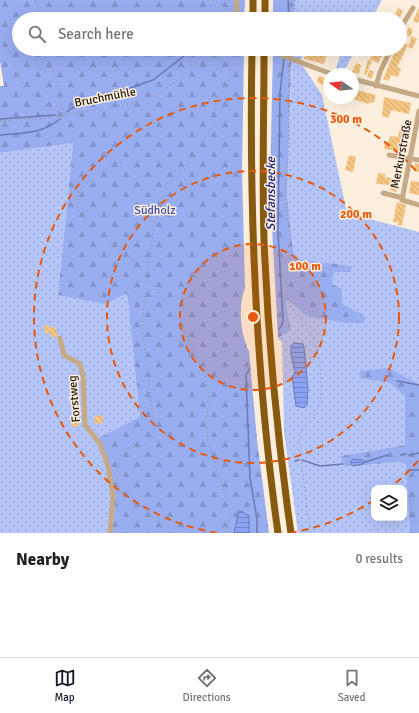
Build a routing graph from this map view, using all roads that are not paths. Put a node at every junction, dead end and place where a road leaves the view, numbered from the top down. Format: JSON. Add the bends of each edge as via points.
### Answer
{"nodes":[{"id":1,"x":237,"y":0,"type":"edge"},
{"id":2,"x":253,"y":0,"type":"edge"},
{"id":3,"x":265,"y":0,"type":"edge"},
{"id":4,"x":413,"y":8,"type":"dead end"},
{"id":5,"x":236,"y":12,"type":"edge"},
{"id":6,"x":253,"y":12,"type":"edge"},
{"id":7,"x":265,"y":12,"type":"edge"},
{"id":8,"x":407,"y":18,"type":"edge"},
{"id":9,"x":252,"y":56,"type":"edge"},
{"id":10,"x":264,"y":56,"type":"edge"},
{"id":11,"x":286,"y":56,"type":"edge"},
{"id":12,"x":388,"y":56,"type":"edge"},
{"id":13,"x":323,"y":71,"type":"edge"},
{"id":14,"x":359,"y":81,"type":"edge"},
{"id":15,"x":376,"y":86,"type":"junction"},
{"id":16,"x":419,"y":96,"type":"edge"},
{"id":17,"x":419,"y":111,"type":"edge"},
{"id":18,"x":389,"y":155,"type":"dead end"},
{"id":19,"x":410,"y":159,"type":"junction"},
{"id":20,"x":419,"y":160,"type":"edge"},
{"id":21,"x":383,"y":193,"type":"dead end"},
{"id":22,"x":403,"y":199,"type":"junction"},
{"id":23,"x":419,"y":205,"type":"edge"},
{"id":24,"x":60,"y":338,"type":"dead end"},
{"id":25,"x":110,"y":533,"type":"edge"},
{"id":26,"x":278,"y":533,"type":"edge"},
{"id":27,"x":291,"y":533,"type":"edge"}],
"edges":[{"from":1,"to":5,"type":"street"},
{"from":2,"to":6,"type":"highway"},
{"from":3,"to":7,"type":"highway"},
{"from":4,"to":8,"type":"street"},
{"from":9,"to":26,"type":"highway","via":[[251,200],[254,291],[259,365]]},
{"from":10,"to":27,"type":"highway","via":[[263,190],[267,292],[276,412]]},
{"from":11,"to":13,"type":"street"},
{"from":12,"to":15,"type":"street"},
{"from":14,"to":15,"type":"street"},
{"from":15,"to":16,"type":"street"},
{"from":17,"to":19,"type":"street","name":"Merkurstraße"},
{"from":18,"to":19,"type":"street"},
{"from":19,"to":20,"type":"street"},
{"from":19,"to":22,"type":"street","name":"Merkurstraße"},
{"from":21,"to":22,"type":"street"},
{"from":22,"to":23,"type":"street"},
{"from":24,"to":25,"type":"street","name":"Forstweg","via":[[64,355],[80,364],[86,425],[100,444],[108,466],[112,490]]}]}
